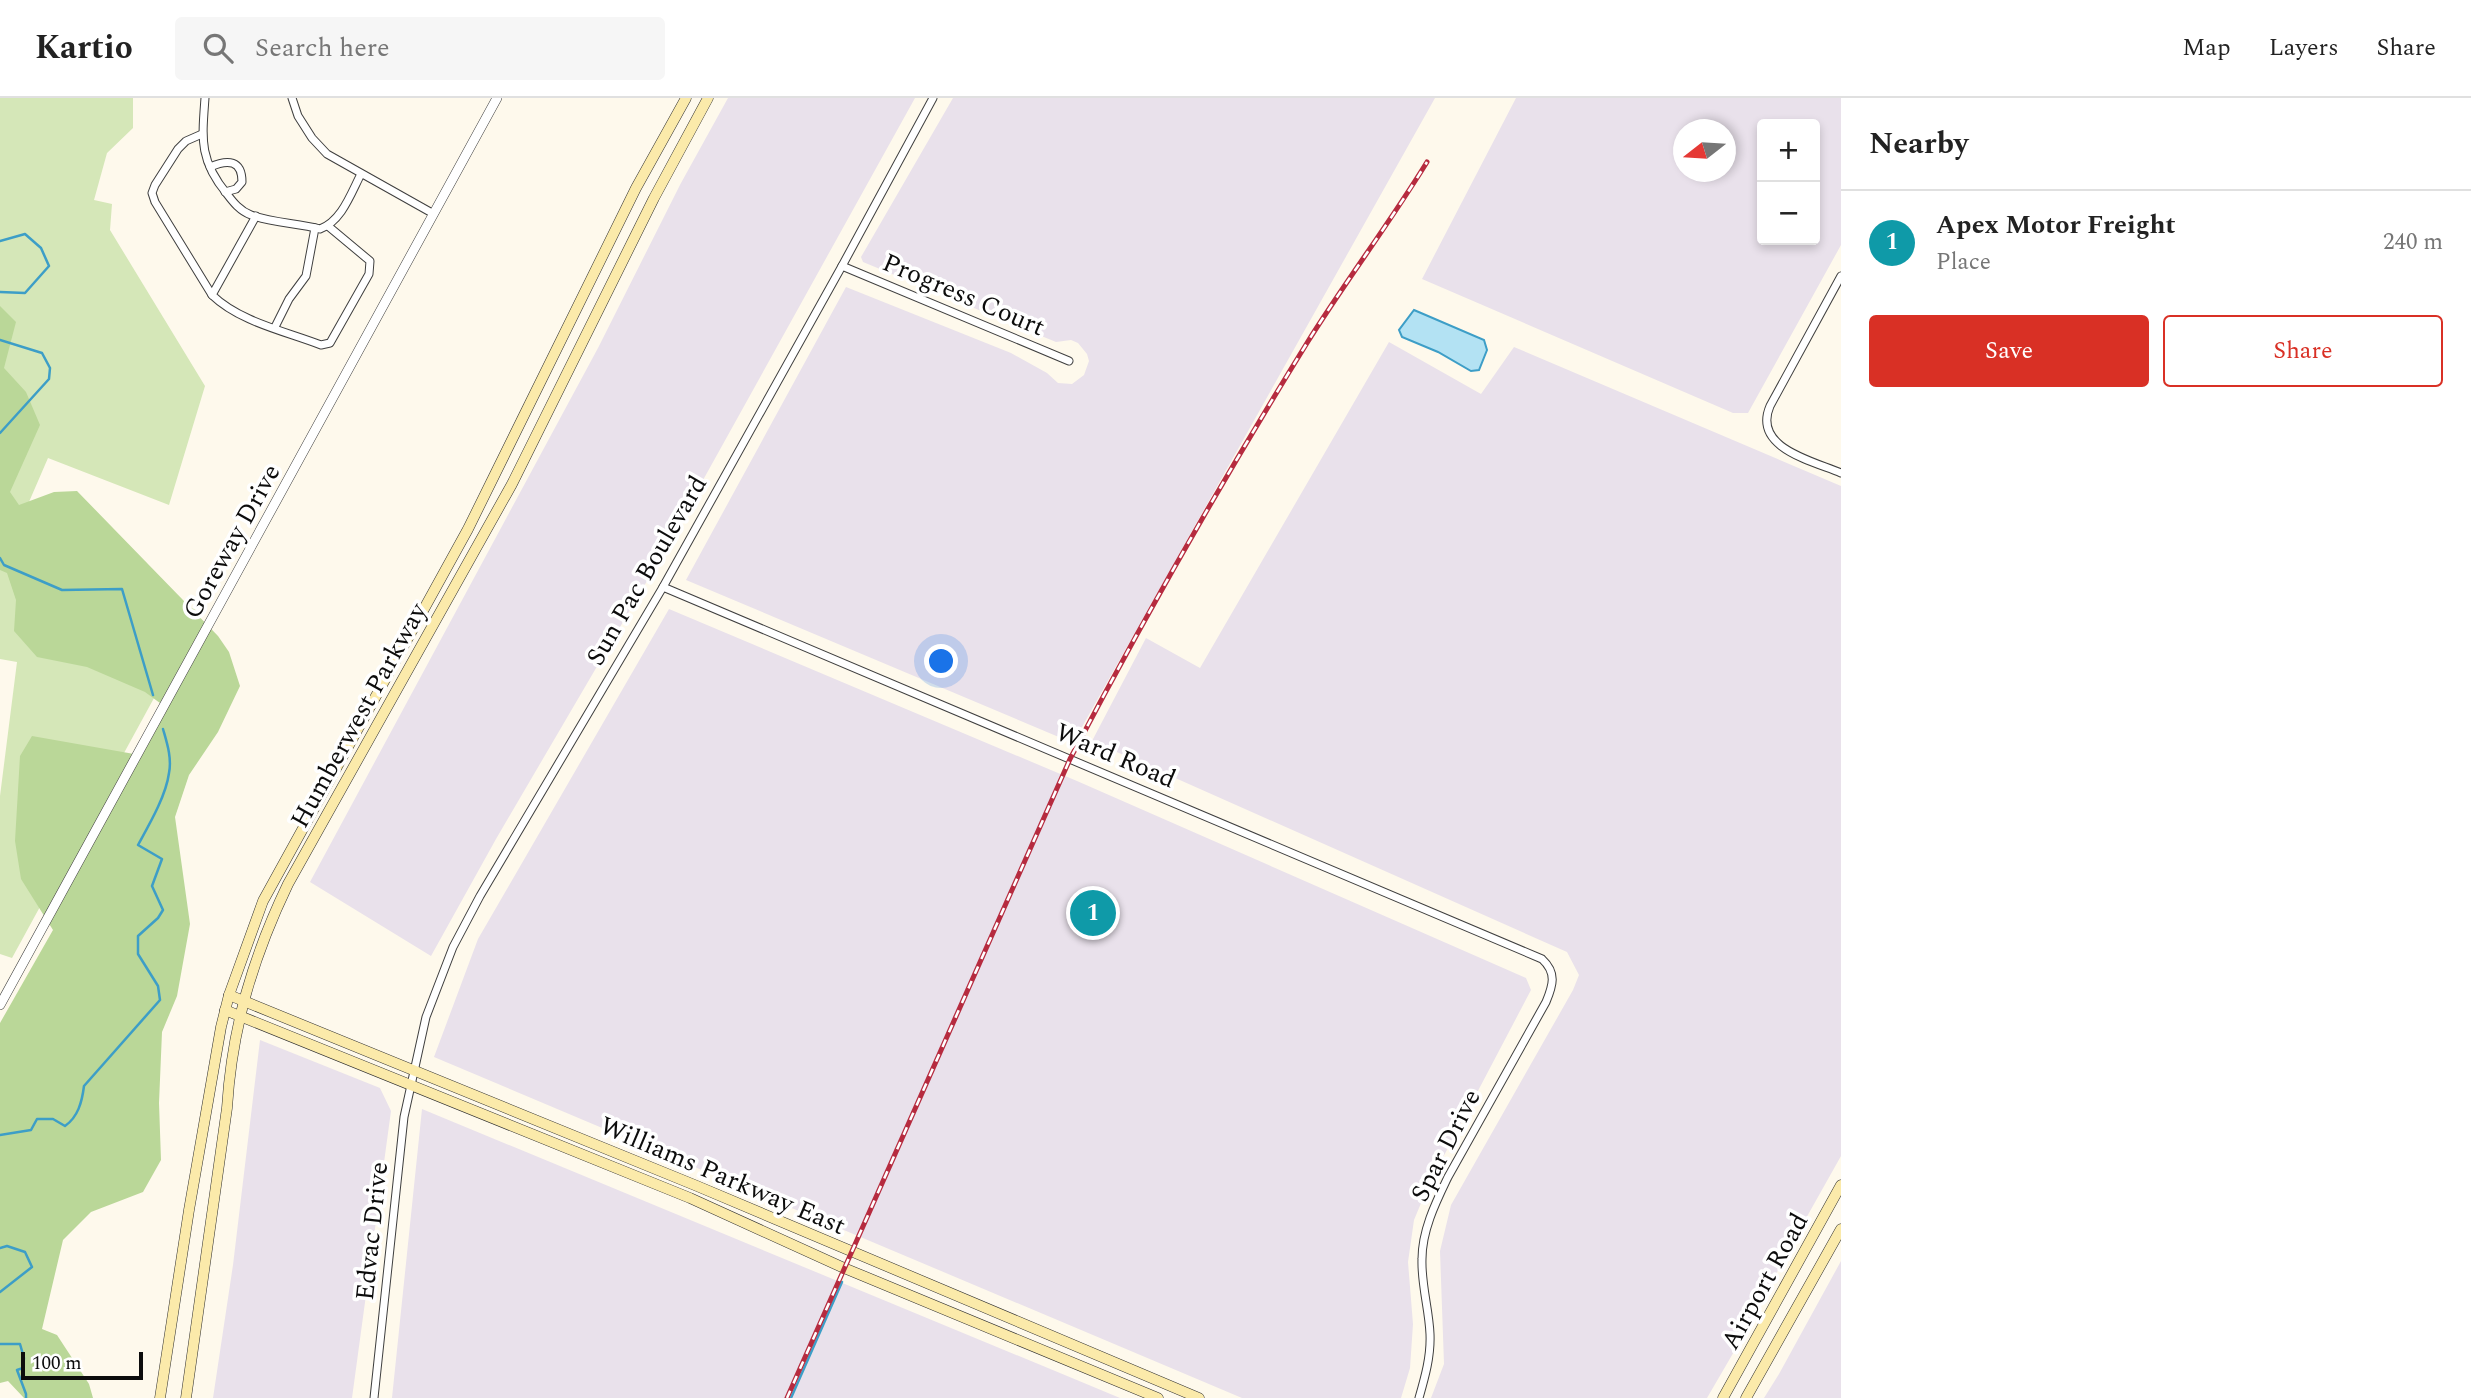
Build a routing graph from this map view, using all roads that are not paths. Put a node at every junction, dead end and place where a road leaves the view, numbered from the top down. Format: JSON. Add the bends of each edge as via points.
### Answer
{"nodes":[{"id":1,"x":205,"y":98,"type":"edge"},
{"id":2,"x":292,"y":98,"type":"edge"},
{"id":3,"x":497,"y":98,"type":"edge"},
{"id":4,"x":686,"y":98,"type":"edge"},
{"id":5,"x":708,"y":98,"type":"edge"},
{"id":6,"x":933,"y":98,"type":"edge"},
{"id":7,"x":202,"y":134,"type":"junction"},
{"id":8,"x":209,"y":167,"type":"junction"},
{"id":9,"x":361,"y":174,"type":"junction"},
{"id":10,"x":225,"y":192,"type":"junction"},
{"id":11,"x":432,"y":214,"type":"junction"},
{"id":12,"x":256,"y":216,"type":"junction"},
{"id":13,"x":328,"y":226,"type":"junction"},
{"id":14,"x":315,"y":228,"type":"junction"},
{"id":15,"x":842,"y":266,"type":"junction"},
{"id":16,"x":1841,"y":276,"type":"edge"},
{"id":17,"x":212,"y":295,"type":"junction"},
{"id":18,"x":275,"y":327,"type":"junction"},
{"id":19,"x":1069,"y":361,"type":"dead end"},
{"id":20,"x":1841,"y":473,"type":"edge"},
{"id":21,"x":663,"y":587,"type":"junction"},
{"id":22,"x":1550,"y":966,"type":"joint"},
{"id":23,"x":229,"y":995,"type":"junction"},
{"id":24,"x":243,"y":1001,"type":"junction"},
{"id":25,"x":0,"y":1005,"type":"edge"},
{"id":26,"x":225,"y":1010,"type":"junction"},
{"id":27,"x":239,"y":1015,"type":"junction"},
{"id":28,"x":415,"y":1070,"type":"junction"},
{"id":29,"x":412,"y":1086,"type":"junction"},
{"id":30,"x":1841,"y":1185,"type":"edge"},
{"id":31,"x":1841,"y":1229,"type":"edge"},
{"id":32,"x":160,"y":1398,"type":"edge"},
{"id":33,"x":186,"y":1398,"type":"edge"},
{"id":34,"x":374,"y":1398,"type":"edge"},
{"id":35,"x":1158,"y":1398,"type":"edge"},
{"id":36,"x":1199,"y":1398,"type":"edge"},
{"id":37,"x":1419,"y":1398,"type":"edge"},
{"id":38,"x":1723,"y":1398,"type":"edge"},
{"id":39,"x":1746,"y":1398,"type":"edge"}],
"edges":[{"from":1,"to":7,"type":"street"},
{"from":2,"to":9,"type":"street","via":[[312,138],[327,154]]},
{"from":3,"to":11,"type":"street","name":"Goreway Drive"},
{"from":4,"to":23,"type":"main road","name":"Humberwest Parkway","via":[[468,529],[263,901]]},
{"from":5,"to":24,"type":"main road","name":"Humberwest Parkway","via":[[512,484],[288,884]]},
{"from":6,"to":15,"type":"street","name":"Sun Pac Boulevard"},
{"from":7,"to":8,"type":"street"},
{"from":7,"to":17,"type":"street","via":[[181,145],[152,193]]},
{"from":8,"to":10,"type":"street"},
{"from":8,"to":10,"type":"street","via":[[230,162],[242,171],[242,182]]},
{"from":9,"to":11,"type":"street"},
{"from":9,"to":13,"type":"street"},
{"from":10,"to":12,"type":"street","via":[[236,206]]},
{"from":11,"to":25,"type":"street","name":"Goreway Drive"},
{"from":12,"to":14,"type":"street"},
{"from":12,"to":17,"type":"street"},
{"from":13,"to":14,"type":"street"},
{"from":13,"to":18,"type":"street","via":[[369,261],[369,274],[330,343],[321,345]]},
{"from":14,"to":18,"type":"street","via":[[306,276]]},
{"from":15,"to":19,"type":"street","name":"Progress Court"},
{"from":15,"to":21,"type":"street","name":"Sun Pac Boulevard"},
{"from":16,"to":20,"type":"street","via":[[1770,406],[1766,423],[1782,447]]},
{"from":17,"to":18,"type":"street","via":[[224,306]]},
{"from":21,"to":22,"type":"street","name":"Ward Road","via":[[1542,958]]},
{"from":21,"to":28,"type":"street","name":"Sun Pac Boulevard","via":[[453,947],[426,1017]]},
{"from":22,"to":37,"type":"street","name":"Spar Drive","via":[[1553,985],[1546,1002],[1432,1214],[1422,1257],[1430,1335]]},
{"from":23,"to":24,"type":"main road","name":"Williams Parkway East"},
{"from":23,"to":26,"type":"main road","name":"Humberwest Parkway"},
{"from":24,"to":27,"type":"main road","name":"Humberwest Parkway"},
{"from":24,"to":28,"type":"main road","name":"Williams Parkway East"},
{"from":26,"to":27,"type":"main road","name":"Williams Parkway East"},
{"from":26,"to":32,"type":"main road","name":"Humberwest Parkway"},
{"from":27,"to":29,"type":"main road","name":"Williams Parkway East"},
{"from":27,"to":33,"type":"main road","name":"Humberwest Parkway"},
{"from":28,"to":29,"type":"street","name":"Edvac Drive"},
{"from":28,"to":36,"type":"main road","name":"Williams Parkway East"},
{"from":29,"to":34,"type":"street","name":"Edvac Drive","via":[[404,1117]]},
{"from":29,"to":35,"type":"main road","name":"Williams Parkway East","via":[[690,1198],[844,1268]]},
{"from":30,"to":38,"type":"main road","name":"Airport Road"},
{"from":31,"to":39,"type":"main road","name":"Airport Road"}]}
